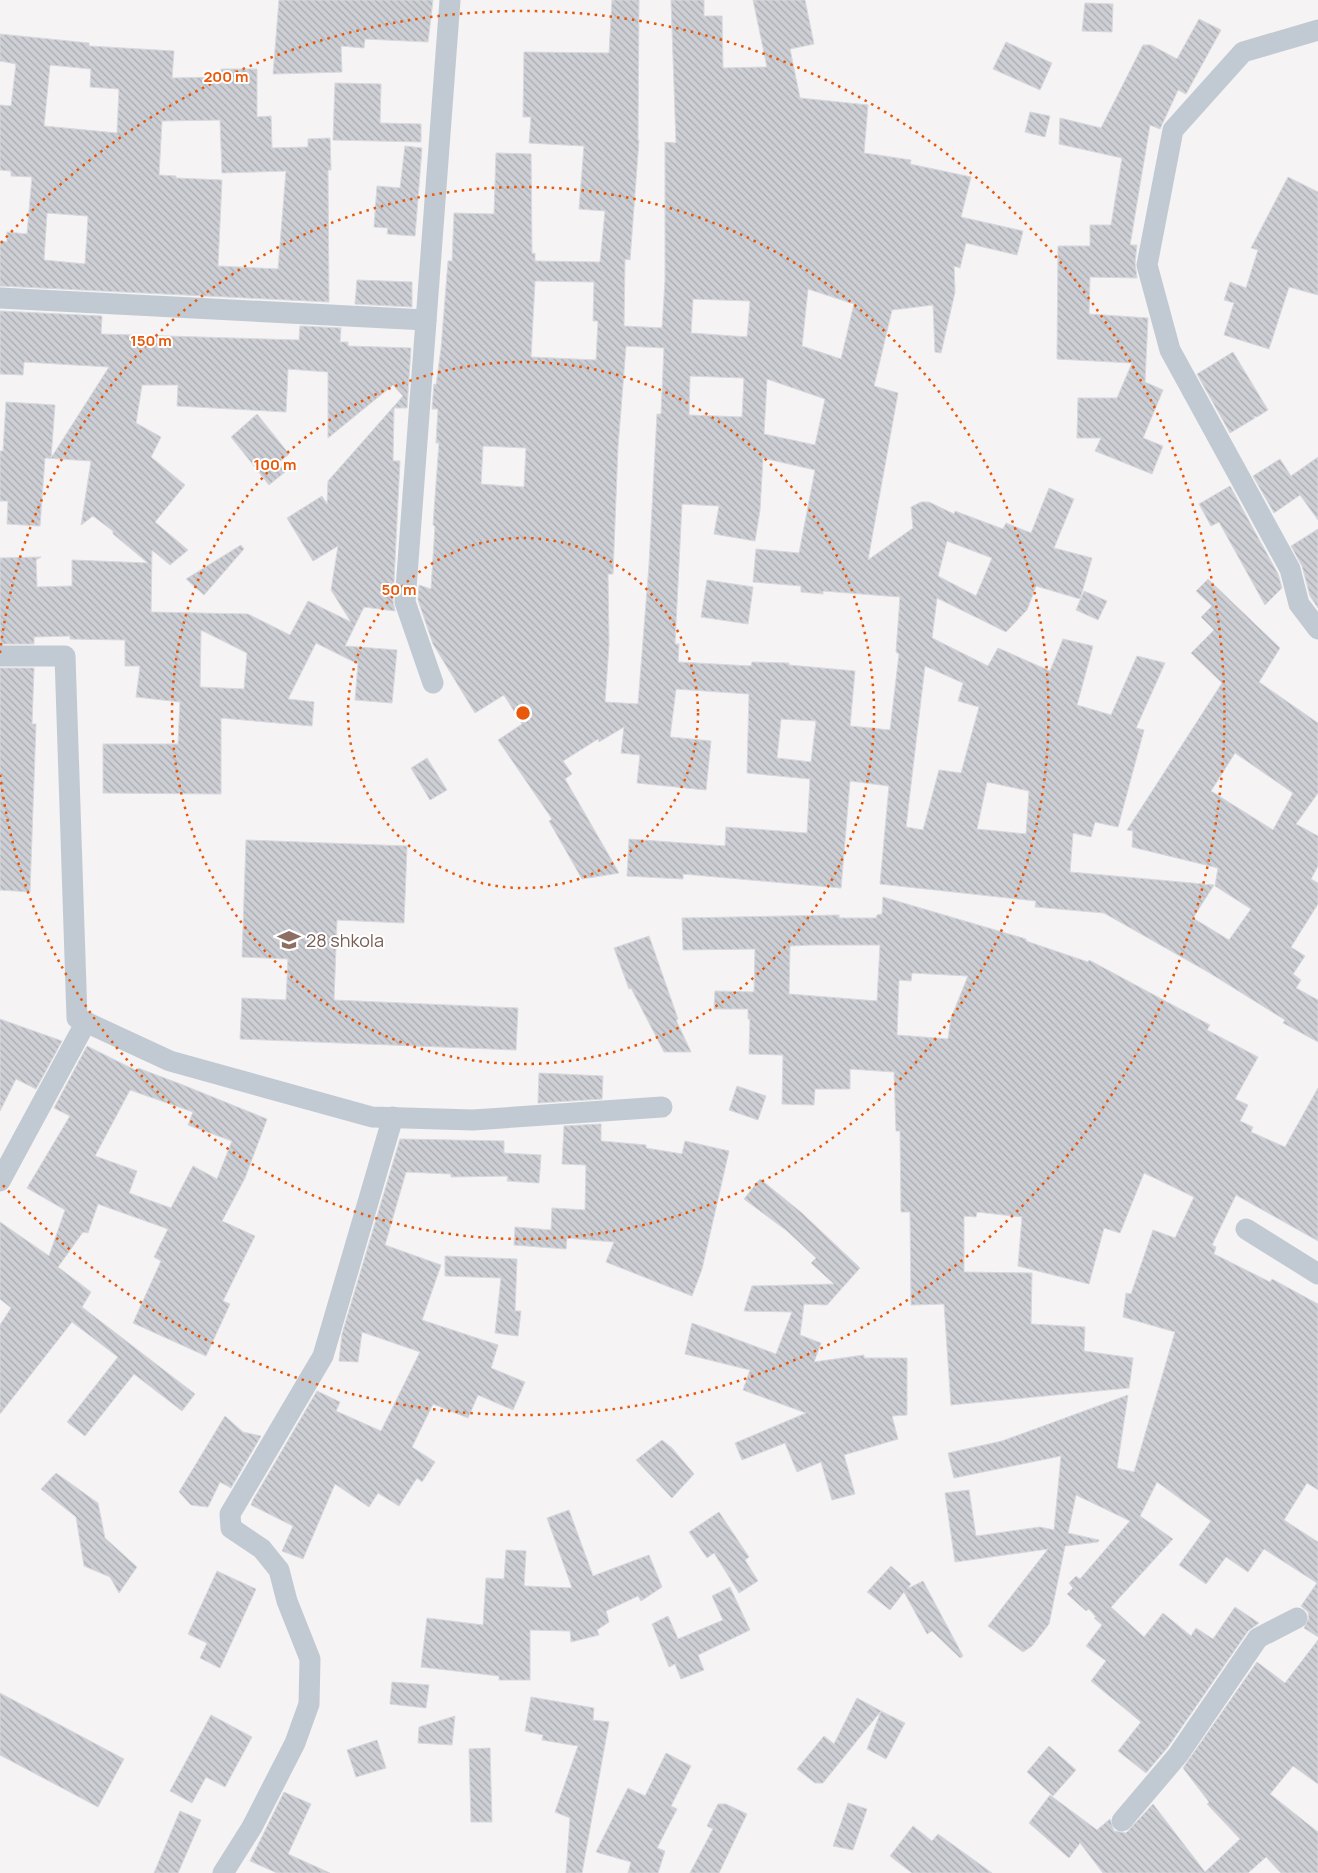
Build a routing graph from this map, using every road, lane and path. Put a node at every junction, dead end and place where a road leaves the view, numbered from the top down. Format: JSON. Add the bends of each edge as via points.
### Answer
{"nodes":[{"id":1,"x":450,"y":0,"type":"edge"},
{"id":2,"x":1318,"y":30,"type":"edge"},
{"id":3,"x":0,"y":298,"type":"edge"},
{"id":4,"x":426,"y":320,"type":"junction"},
{"id":5,"x":1318,"y":629,"type":"edge"},
{"id":6,"x":0,"y":656,"type":"edge"},
{"id":7,"x":432,"y":683,"type":"dead end"},
{"id":8,"x":86,"y":1022,"type":"junction"},
{"id":9,"x":662,"y":1107,"type":"dead end"},
{"id":10,"x":393,"y":1117,"type":"junction"},
{"id":11,"x":0,"y":1181,"type":"edge"},
{"id":12,"x":1246,"y":1229,"type":"dead end"},
{"id":13,"x":1318,"y":1274,"type":"edge"},
{"id":14,"x":1296,"y":1618,"type":"dead end"},
{"id":15,"x":1122,"y":1821,"type":"dead end"},
{"id":16,"x":223,"y":1873,"type":"edge"}],
"edges":[{"from":1,"to":4,"type":"street"},
{"from":2,"to":5,"type":"street","via":[[1243,52],[1173,130],[1147,264],[1170,350],[1290,569],[1299,604]]},
{"from":3,"to":4,"type":"street"},
{"from":4,"to":7,"type":"street","via":[[405,602]]},
{"from":6,"to":8,"type":"street","via":[[65,656],[77,1018]]},
{"from":8,"to":10,"type":"street","via":[[170,1062],[372,1116]]},
{"from":8,"to":11,"type":"street"},
{"from":9,"to":10,"type":"street","via":[[473,1120]]},
{"from":10,"to":16,"type":"street","via":[[322,1356],[230,1514],[231,1528],[262,1549],[279,1570],[287,1601],[310,1659],[310,1686],[309,1704],[295,1743],[252,1827]]},
{"from":12,"to":13,"type":"street"},
{"from":14,"to":15,"type":"street","via":[[1258,1638],[1178,1755]]}]}
